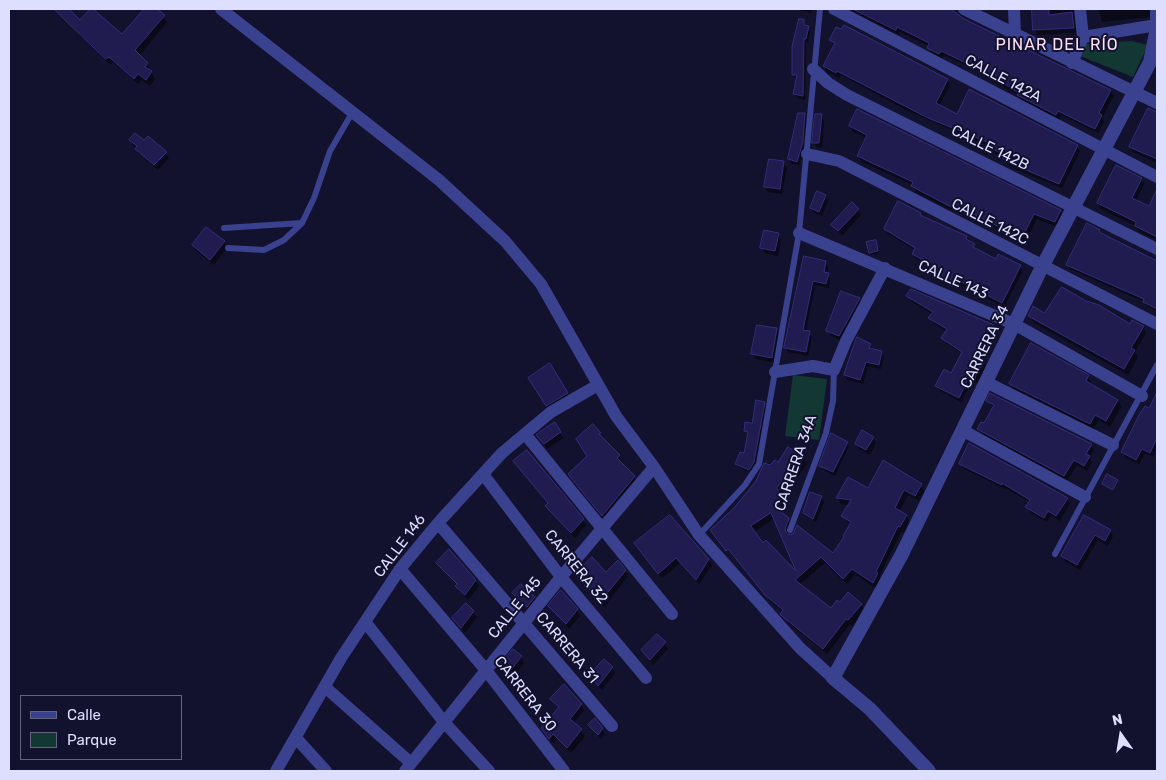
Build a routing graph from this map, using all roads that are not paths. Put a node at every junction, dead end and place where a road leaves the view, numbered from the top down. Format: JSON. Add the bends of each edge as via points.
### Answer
{"nodes":[{"id":1,"x":221,"y":9,"type":"edge"},
{"id":2,"x":820,"y":9,"type":"edge"},
{"id":3,"x":834,"y":9,"type":"edge"},
{"id":4,"x":964,"y":9,"type":"edge"},
{"id":5,"x":1014,"y":9,"type":"edge"},
{"id":6,"x":1080,"y":9,"type":"edge"},
{"id":7,"x":1157,"y":9,"type":"edge"},
{"id":8,"x":1157,"y":17,"type":"edge"},
{"id":9,"x":1157,"y":27,"type":"edge"},
{"id":10,"x":1015,"y":35,"type":"junction"},
{"id":11,"x":1083,"y":37,"type":"junction"},
{"id":12,"x":1072,"y":63,"type":"junction"},
{"id":13,"x":813,"y":69,"type":"junction"},
{"id":14,"x":1134,"y":92,"type":"junction"},
{"id":15,"x":1157,"y":103,"type":"edge"},
{"id":16,"x":352,"y":113,"type":"junction"},
{"id":17,"x":1104,"y":150,"type":"junction"},
{"id":18,"x":807,"y":154,"type":"junction"},
{"id":19,"x":1157,"y":177,"type":"edge"},
{"id":20,"x":1074,"y":207,"type":"junction"},
{"id":21,"x":302,"y":223,"type":"junction"},
{"id":22,"x":224,"y":228,"type":"dead end"},
{"id":23,"x":799,"y":234,"type":"junction"},
{"id":24,"x":228,"y":248,"type":"dead end"},
{"id":25,"x":1157,"y":249,"type":"edge"},
{"id":26,"x":1042,"y":267,"type":"junction"},
{"id":27,"x":885,"y":268,"type":"junction"},
{"id":28,"x":1014,"y":324,"type":"junction"},
{"id":29,"x":1157,"y":324,"type":"edge"},
{"id":30,"x":1157,"y":365,"type":"edge"},
{"id":31,"x":834,"y":370,"type":"junction"},
{"id":32,"x":775,"y":372,"type":"junction"},
{"id":33,"x":986,"y":382,"type":"junction"},
{"id":34,"x":598,"y":385,"type":"junction"},
{"id":35,"x":1142,"y":396,"type":"junction"},
{"id":36,"x":962,"y":430,"type":"junction"},
{"id":37,"x":525,"y":434,"type":"junction"},
{"id":38,"x":1114,"y":445,"type":"junction"},
{"id":39,"x":654,"y":467,"type":"junction"},
{"id":40,"x":483,"y":474,"type":"junction"},
{"id":41,"x":1084,"y":497,"type":"junction"},
{"id":42,"x":438,"y":522,"type":"junction"},
{"id":43,"x":602,"y":528,"type":"junction"},
{"id":44,"x":790,"y":530,"type":"dead end"},
{"id":45,"x":700,"y":535,"type":"junction"},
{"id":46,"x":1055,"y":554,"type":"dead end"},
{"id":47,"x":400,"y":569,"type":"junction"},
{"id":48,"x":561,"y":577,"type":"junction"},
{"id":49,"x":672,"y":614,"type":"dead end"},
{"id":50,"x":366,"y":623,"type":"junction"},
{"id":51,"x":525,"y":623,"type":"junction"},
{"id":52,"x":486,"y":669,"type":"junction"},
{"id":53,"x":646,"y":678,"type":"dead end"},
{"id":54,"x":833,"y":678,"type":"junction"},
{"id":55,"x":325,"y":687,"type":"junction"},
{"id":56,"x":444,"y":722,"type":"junction"},
{"id":57,"x":612,"y":726,"type":"dead end"},
{"id":58,"x":296,"y":738,"type":"junction"},
{"id":59,"x":408,"y":767,"type":"edge"},
{"id":60,"x":276,"y":771,"type":"edge"},
{"id":61,"x":326,"y":771,"type":"edge"},
{"id":62,"x":489,"y":771,"type":"edge"},
{"id":63,"x":564,"y":771,"type":"edge"},
{"id":64,"x":929,"y":771,"type":"edge"}],
"edges":[{"from":1,"to":16,"type":"street"},
{"from":2,"to":13,"type":"lane"},
{"from":3,"to":17,"type":"street","name":"CALLE 142A"},
{"from":4,"to":10,"type":"street"},
{"from":5,"to":10,"type":"street"},
{"from":6,"to":11,"type":"street"},
{"from":7,"to":8,"type":"street"},
{"from":9,"to":11,"type":"street"},
{"from":9,"to":14,"type":"street","name":"CARRERA 34","via":[[1150,62]]},
{"from":10,"to":12,"type":"street"},
{"from":11,"to":12,"type":"street"},
{"from":12,"to":14,"type":"street"},
{"from":13,"to":18,"type":"lane"},
{"from":13,"to":20,"type":"street","name":"CALLE 142B","via":[[847,95]]},
{"from":14,"to":15,"type":"street"},
{"from":14,"to":17,"type":"street","name":"CARRERA 34"},
{"from":16,"to":21,"type":"lane","via":[[330,151]]},
{"from":16,"to":34,"type":"street","via":[[439,180],[505,241],[541,284]]},
{"from":17,"to":19,"type":"street","name":"CALLE 142A"},
{"from":17,"to":20,"type":"street","name":"CARRERA 34"},
{"from":18,"to":23,"type":"lane"},
{"from":18,"to":26,"type":"street","name":"CALLE 142C","via":[[839,161]]},
{"from":20,"to":25,"type":"street","name":"CALLE 142B"},
{"from":20,"to":26,"type":"street","name":"CARRERA 34"},
{"from":21,"to":22,"type":"lane"},
{"from":21,"to":24,"type":"lane","via":[[284,240],[264,250]]},
{"from":23,"to":27,"type":"street","name":"CALLE 143"},
{"from":23,"to":32,"type":"lane"},
{"from":26,"to":28,"type":"street","name":"CARRERA 34"},
{"from":26,"to":29,"type":"street","name":"CALLE 142C"},
{"from":27,"to":28,"type":"street","name":"CALLE 143"},
{"from":27,"to":31,"type":"street","name":"CARRERA 34A"},
{"from":28,"to":33,"type":"street","name":"CARRERA 34"},
{"from":28,"to":35,"type":"street","name":"CALLE 143"},
{"from":30,"to":35,"type":"lane"},
{"from":31,"to":32,"type":"street","via":[[813,366]]},
{"from":31,"to":44,"type":"lane","name":"CARRERA 34A","via":[[833,401],[826,433]]},
{"from":32,"to":45,"type":"lane","via":[[759,464],[745,485]]},
{"from":33,"to":36,"type":"street","name":"CARRERA 34"},
{"from":33,"to":38,"type":"street"},
{"from":34,"to":37,"type":"street","name":"CALLE 146","via":[[551,412]]},
{"from":34,"to":39,"type":"street","via":[[616,416]]},
{"from":35,"to":38,"type":"lane"},
{"from":36,"to":41,"type":"street"},
{"from":36,"to":54,"type":"street","name":"CARRERA 34","via":[[902,554]]},
{"from":37,"to":40,"type":"street","name":"CALLE 146"},
{"from":37,"to":43,"type":"street"},
{"from":38,"to":41,"type":"lane"},
{"from":39,"to":43,"type":"street","name":"CALLE 145"},
{"from":39,"to":45,"type":"street"},
{"from":40,"to":42,"type":"street","name":"CALLE 146"},
{"from":40,"to":48,"type":"street","name":"CARRERA 32"},
{"from":41,"to":46,"type":"lane"},
{"from":42,"to":47,"type":"street","name":"CALLE 146"},
{"from":42,"to":51,"type":"street","name":"CARRERA 31"},
{"from":43,"to":48,"type":"street","name":"CALLE 145"},
{"from":43,"to":49,"type":"street"},
{"from":45,"to":54,"type":"street","via":[[800,648]]},
{"from":47,"to":50,"type":"street","name":"CALLE 146"},
{"from":47,"to":52,"type":"street","name":"CARRERA 30"},
{"from":48,"to":51,"type":"street","name":"CALLE 145"},
{"from":48,"to":53,"type":"street","name":"CARRERA 32"},
{"from":50,"to":55,"type":"street","name":"CALLE 146"},
{"from":50,"to":56,"type":"street"},
{"from":51,"to":52,"type":"street","name":"CALLE 145"},
{"from":51,"to":57,"type":"street","name":"CARRERA 31"},
{"from":52,"to":56,"type":"street","name":"CALLE 145"},
{"from":52,"to":63,"type":"street","name":"CARRERA 30"},
{"from":54,"to":64,"type":"street","via":[[870,709]]},
{"from":55,"to":58,"type":"street","name":"CALLE 146"},
{"from":55,"to":59,"type":"street"},
{"from":56,"to":59,"type":"street","name":"CALLE 145"},
{"from":56,"to":62,"type":"street"},
{"from":58,"to":60,"type":"street","name":"CALLE 146"},
{"from":58,"to":61,"type":"street"}]}
